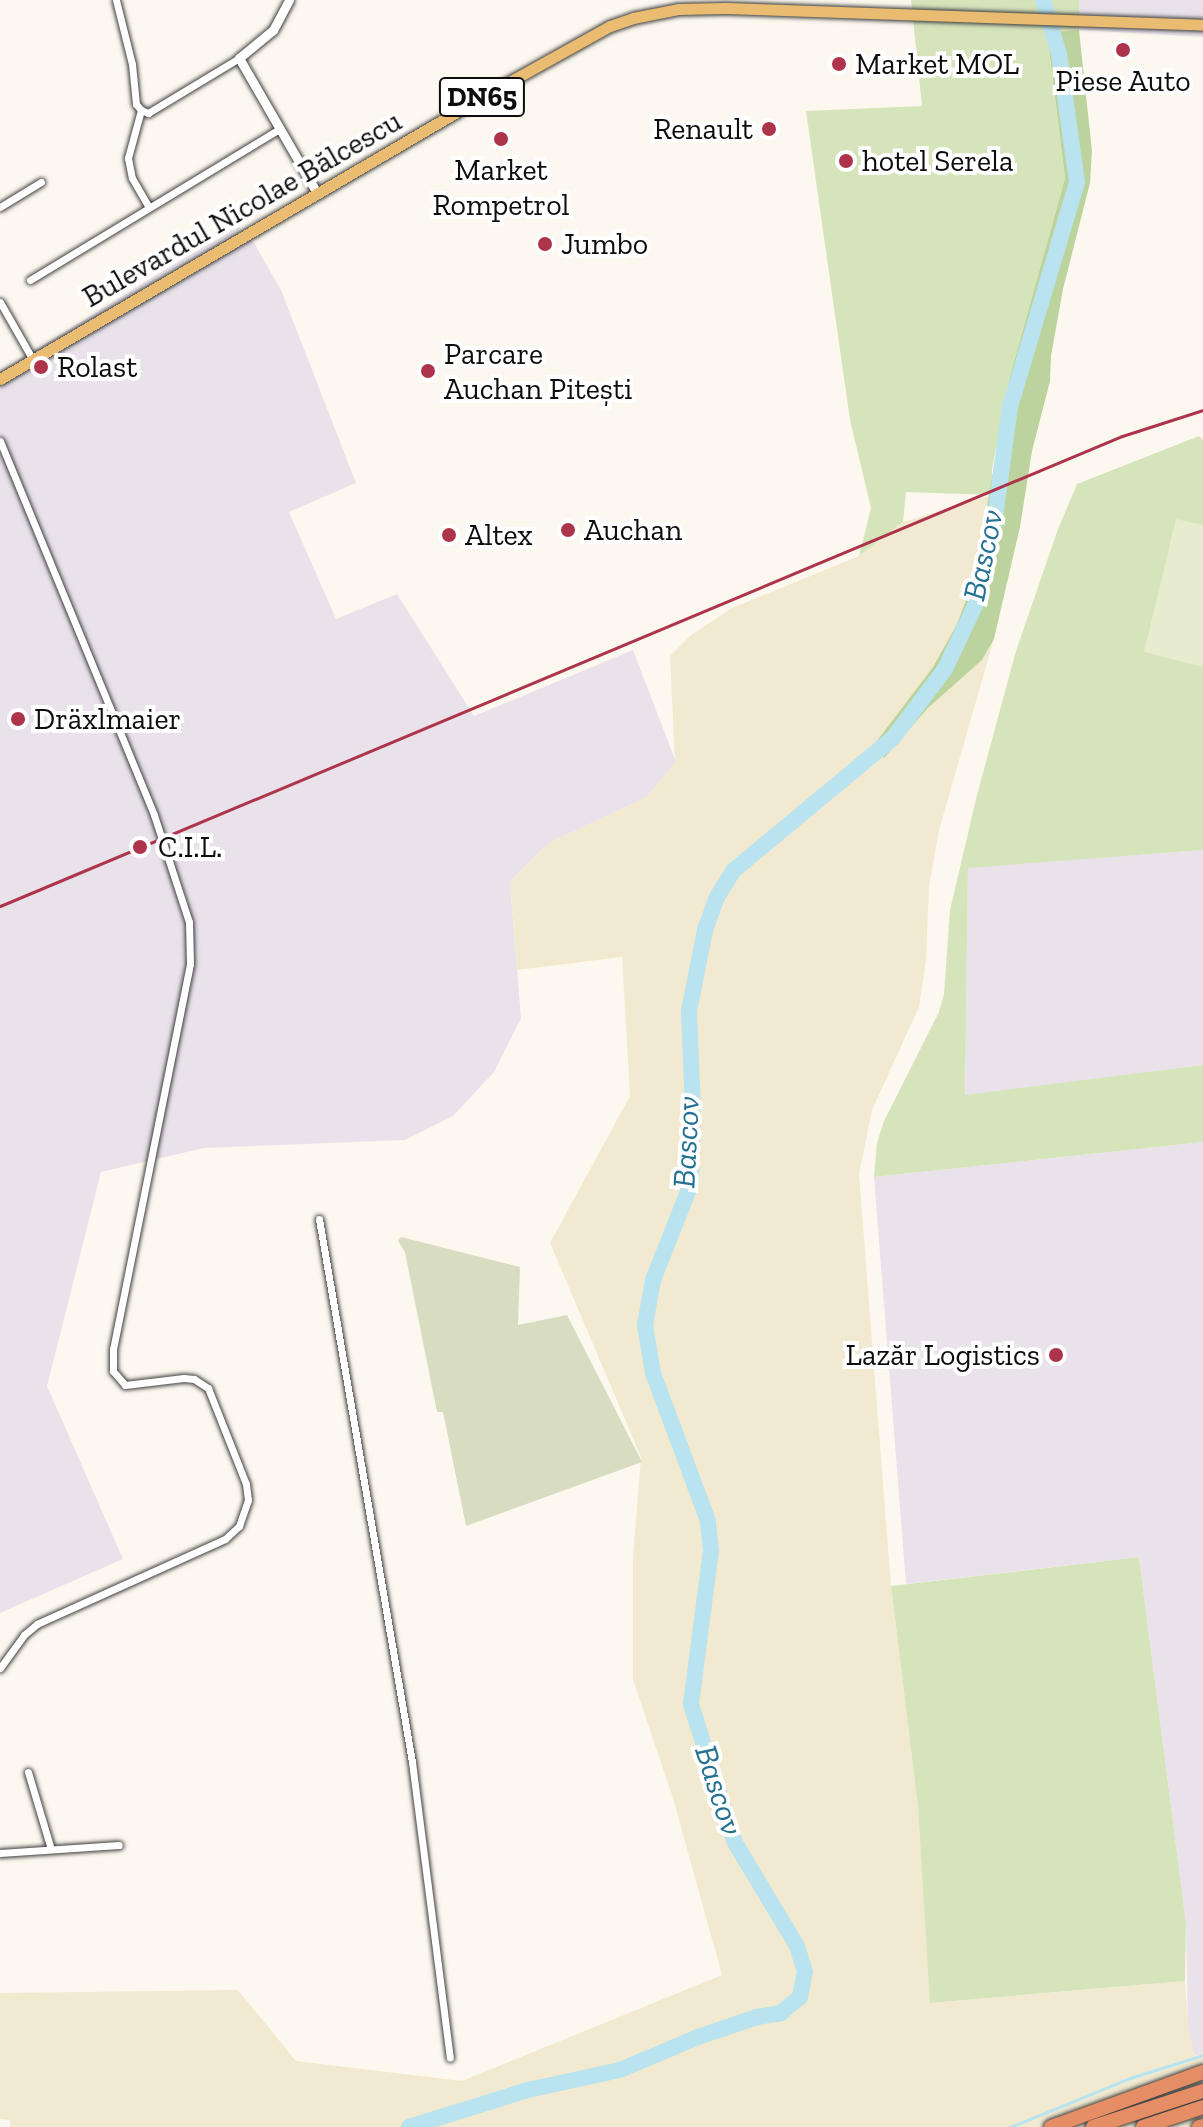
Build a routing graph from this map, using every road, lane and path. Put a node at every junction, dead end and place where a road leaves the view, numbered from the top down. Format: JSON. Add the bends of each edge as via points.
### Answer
{"nodes":[{"id":1,"x":116,"y":0,"type":"edge"},
{"id":2,"x":289,"y":0,"type":"edge"},
{"id":3,"x":827,"y":0,"type":"edge"},
{"id":4,"x":829,"y":13,"type":"junction"},
{"id":5,"x":1203,"y":25,"type":"edge"},
{"id":6,"x":239,"y":58,"type":"junction"},
{"id":7,"x":141,"y":110,"type":"junction"},
{"id":8,"x":279,"y":129,"type":"junction"},
{"id":9,"x":41,"y":182,"type":"dead end"},
{"id":10,"x":317,"y":193,"type":"junction"},
{"id":11,"x":0,"y":207,"type":"edge"},
{"id":12,"x":149,"y":208,"type":"junction"},
{"id":13,"x":30,"y":280,"type":"dead end"},
{"id":14,"x":0,"y":302,"type":"edge"},
{"id":15,"x":33,"y":360,"type":"junction"},
{"id":16,"x":0,"y":379,"type":"edge"},
{"id":17,"x":0,"y":441,"type":"edge"},
{"id":18,"x":319,"y":1219,"type":"dead end"},
{"id":19,"x":0,"y":1668,"type":"edge"},
{"id":20,"x":28,"y":1772,"type":"dead end"},
{"id":21,"x":119,"y":1845,"type":"dead end"},
{"id":22,"x":51,"y":1849,"type":"junction"},
{"id":23,"x":0,"y":1853,"type":"edge"},
{"id":24,"x":450,"y":2058,"type":"dead end"},
{"id":25,"x":1203,"y":2072,"type":"edge"},
{"id":26,"x":1203,"y":2091,"type":"edge"},
{"id":27,"x":1203,"y":2107,"type":"edge"},
{"id":28,"x":1051,"y":2127,"type":"edge"},
{"id":29,"x":1093,"y":2127,"type":"edge"},
{"id":30,"x":1143,"y":2127,"type":"edge"}],
"edges":[{"from":1,"to":7,"type":"street"},
{"from":2,"to":6,"type":"street","via":[[273,30]]},
{"from":3,"to":4,"type":"street"},
{"from":4,"to":5,"type":"main road","name":"Bulevardul Nicolae Bălcescu","number":"DN65"},
{"from":4,"to":10,"type":"main road","name":"Bulevardul Nicolae Bălcescu","number":"DN65","via":[[705,8],[633,18],[509,82]]},
{"from":6,"to":7,"type":"street","via":[[156,109]]},
{"from":6,"to":8,"type":"street"},
{"from":7,"to":12,"type":"street","via":[[128,158],[132,178]]},
{"from":8,"to":10,"type":"street"},
{"from":8,"to":12,"type":"street"},
{"from":9,"to":11,"type":"street"},
{"from":10,"to":15,"type":"main road","name":"Bulevardul Nicolae Bălcescu","number":"DN65"},
{"from":12,"to":13,"type":"street"},
{"from":14,"to":15,"type":"street"},
{"from":15,"to":16,"type":"main road","name":"Bulevardul Nicolae Bălcescu","number":"DN65"},
{"from":17,"to":19,"type":"street","via":[[154,815],[189,922],[190,964],[113,1349],[113,1371],[125,1385],[184,1378],[208,1388],[248,1500],[239,1526],[225,1539],[37,1624]]},
{"from":18,"to":24,"type":"street","via":[[412,1762]]},
{"from":20,"to":22,"type":"street"},
{"from":21,"to":22,"type":"street"},
{"from":22,"to":23,"type":"street"},
{"from":25,"to":28,"type":"highway"},
{"from":26,"to":29,"type":"highway"},
{"from":27,"to":30,"type":"highway"}]}
